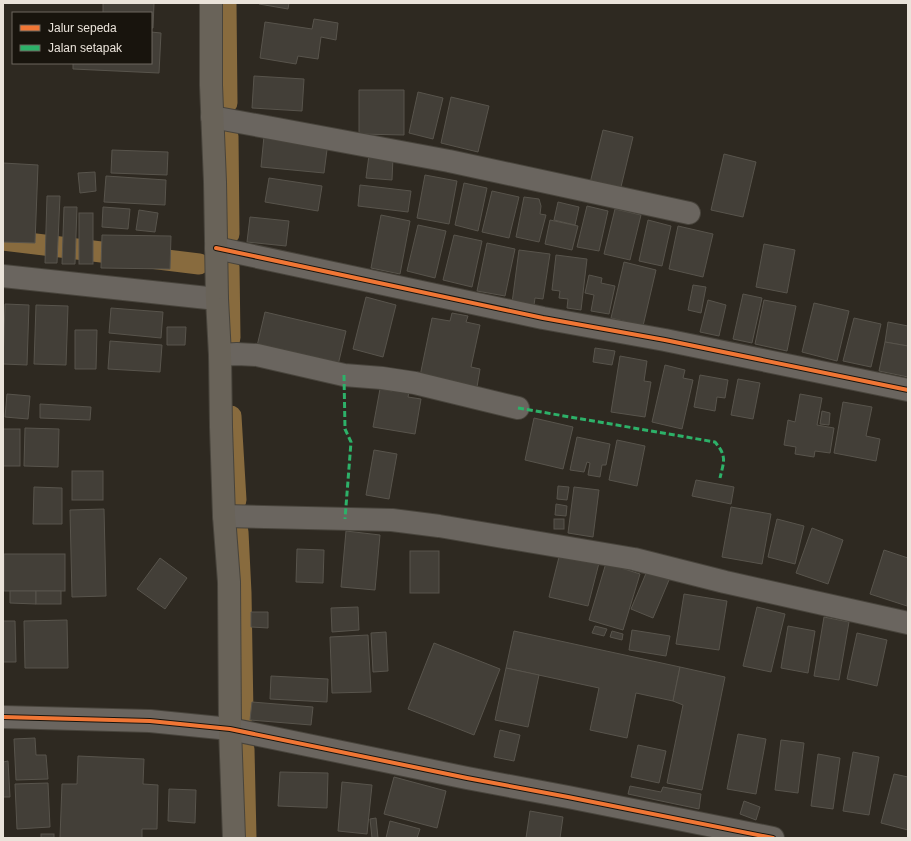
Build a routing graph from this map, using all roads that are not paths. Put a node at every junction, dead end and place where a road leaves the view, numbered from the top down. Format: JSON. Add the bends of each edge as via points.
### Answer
{"nodes":[{"id":1,"x":211,"y":3,"type":"edge"},
{"id":2,"x":212,"y":117,"type":"junction"},
{"id":3,"x":689,"y":213,"type":"dead end"},
{"id":4,"x":216,"y":248,"type":"junction"},
{"id":5,"x":3,"y":276,"type":"edge"},
{"id":6,"x":217,"y":299,"type":"junction"},
{"id":7,"x":220,"y":355,"type":"junction"},
{"id":8,"x":908,"y":390,"type":"edge"},
{"id":9,"x":518,"y":408,"type":"dead end"},
{"id":10,"x":224,"y":516,"type":"junction"},
{"id":11,"x":908,"y":623,"type":"edge"},
{"id":12,"x":3,"y":717,"type":"edge"},
{"id":13,"x":230,"y":729,"type":"junction"},
{"id":14,"x":234,"y":838,"type":"edge"},
{"id":15,"x":773,"y":838,"type":"edge"}],
"edges":[{"from":1,"to":2,"type":"main road"},
{"from":2,"to":3,"type":"street","via":[[449,161]]},
{"from":2,"to":4,"type":"main road"},
{"from":4,"to":6,"type":"main road"},
{"from":4,"to":8,"type":"street","via":[[543,318],[666,340]]},
{"from":5,"to":6,"type":"street"},
{"from":6,"to":7,"type":"main road"},
{"from":7,"to":9,"type":"street","via":[[257,356],[344,375],[415,383]]},
{"from":7,"to":10,"type":"main road"},
{"from":10,"to":11,"type":"street","via":[[392,520],[446,527],[634,559]]},
{"from":10,"to":13,"type":"main road","via":[[229,582]]},
{"from":12,"to":13,"type":"street","via":[[150,721]]},
{"from":13,"to":14,"type":"main road"},
{"from":13,"to":15,"type":"street"}]}
